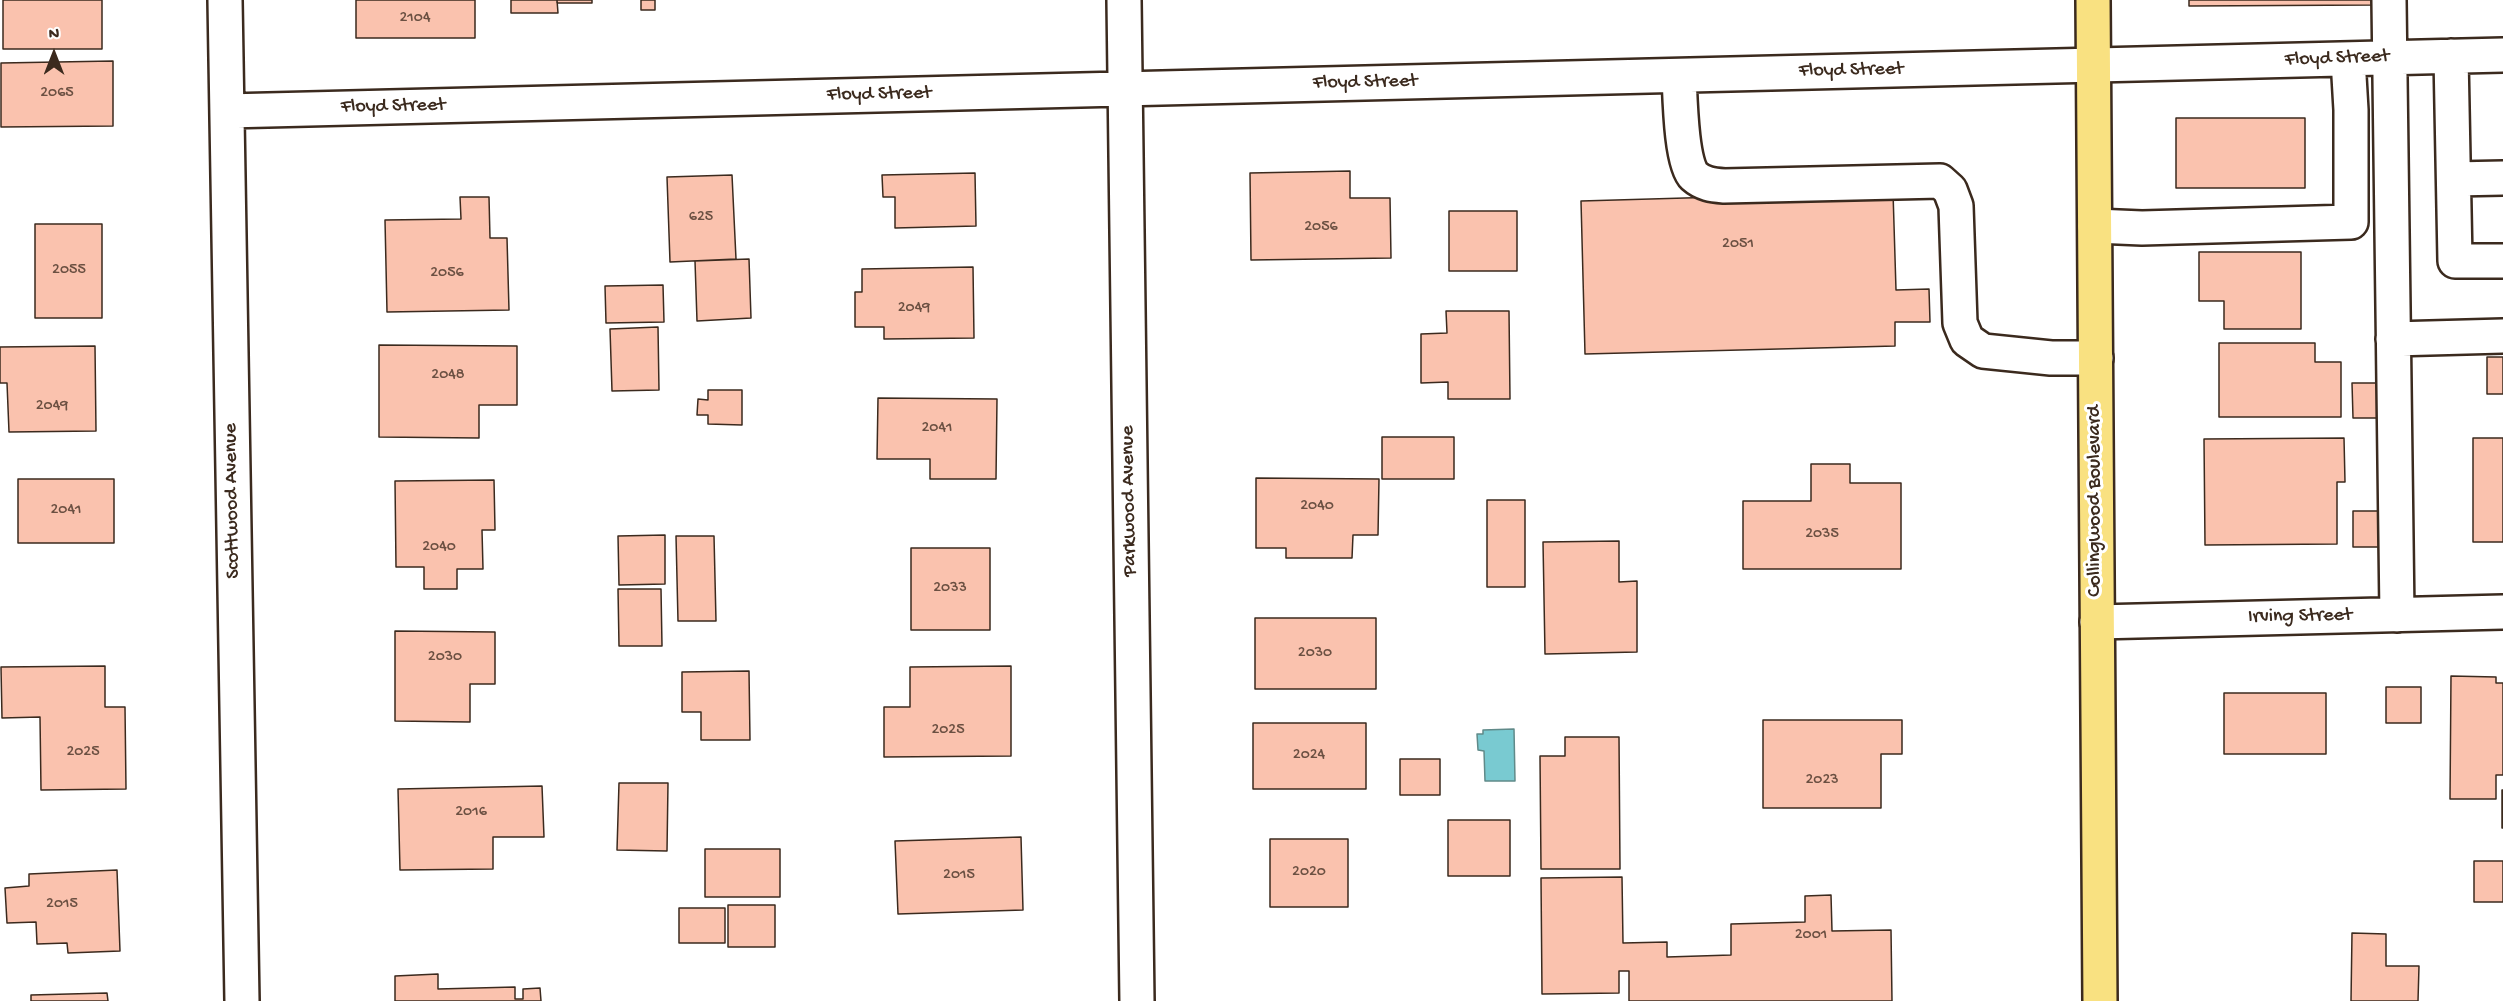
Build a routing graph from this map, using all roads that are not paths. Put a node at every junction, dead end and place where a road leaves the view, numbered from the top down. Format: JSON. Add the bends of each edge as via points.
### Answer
{"nodes":[{"id":1,"x":225,"y":0,"type":"edge"},
{"id":2,"x":1124,"y":0,"type":"edge"},
{"id":3,"x":2093,"y":0,"type":"edge"},
{"id":4,"x":2389,"y":0,"type":"edge"},
{"id":5,"x":2503,"y":55,"type":"edge"},
{"id":6,"x":2451,"y":56,"type":"junction"},
{"id":7,"x":2390,"y":58,"type":"junction"},
{"id":8,"x":2348,"y":59,"type":"junction"},
{"id":9,"x":2094,"y":65,"type":"junction"},
{"id":10,"x":1679,"y":76,"type":"junction"},
{"id":11,"x":1125,"y":89,"type":"junction"},
{"id":12,"x":227,"y":111,"type":"junction"},
{"id":13,"x":2503,"y":178,"type":"edge"},
{"id":14,"x":2454,"y":179,"type":"junction"},
{"id":15,"x":2351,"y":222,"type":"junction"},
{"id":16,"x":2392,"y":222,"type":"junction"},
{"id":17,"x":2095,"y":226,"type":"junction"},
{"id":18,"x":2503,"y":261,"type":"edge"},
{"id":19,"x":2503,"y":336,"type":"edge"},
{"id":20,"x":2393,"y":339,"type":"junction"},
{"id":21,"x":2096,"y":358,"type":"junction"},
{"id":22,"x":2503,"y":612,"type":"edge"},
{"id":23,"x":2397,"y":615,"type":"junction"},
{"id":24,"x":2097,"y":622,"type":"junction"},
{"id":25,"x":242,"y":1001,"type":"edge"},
{"id":26,"x":1137,"y":1001,"type":"edge"},
{"id":27,"x":2100,"y":1001,"type":"edge"}],
"edges":[{"from":1,"to":12,"type":"street","name":"Scottwood Avenue"},
{"from":2,"to":11,"type":"street","name":"Parkwood Avenue"},
{"from":3,"to":9,"type":"main road","name":"Collingwood Boulevard"},
{"from":4,"to":7,"type":"street"},
{"from":5,"to":6,"type":"street","name":"Floyd Street"},
{"from":6,"to":7,"type":"street","name":"Floyd Street"},
{"from":6,"to":14,"type":"street"},
{"from":7,"to":8,"type":"street","name":"Floyd Street"},
{"from":7,"to":16,"type":"street"},
{"from":8,"to":9,"type":"street","name":"Floyd Street"},
{"from":8,"to":15,"type":"street"},
{"from":9,"to":10,"type":"street","name":"Floyd Street"},
{"from":9,"to":17,"type":"main road","name":"Collingwood Boulevard"},
{"from":10,"to":11,"type":"street","name":"Floyd Street"},
{"from":10,"to":21,"type":"street","via":[[1686,159],[1692,174],[1706,184],[1940,181],[1950,190],[1956,206],[1960,323],[1967,339],[1983,351]]},
{"from":11,"to":12,"type":"street","name":"Floyd Street"},
{"from":11,"to":26,"type":"street","name":"Parkwood Avenue"},
{"from":12,"to":25,"type":"street","name":"Scottwood Avenue"},
{"from":13,"to":14,"type":"street"},
{"from":14,"to":18,"type":"street","via":[[2455,261]]},
{"from":15,"to":16,"type":"street"},
{"from":15,"to":17,"type":"street"},
{"from":16,"to":20,"type":"street"},
{"from":17,"to":21,"type":"main road","name":"Collingwood Boulevard"},
{"from":19,"to":20,"type":"street"},
{"from":20,"to":23,"type":"street"},
{"from":21,"to":24,"type":"main road","name":"Collingwood Boulevard"},
{"from":22,"to":23,"type":"street","name":"Irving Street"},
{"from":23,"to":24,"type":"street","name":"Irving Street"},
{"from":24,"to":27,"type":"main road","name":"Collingwood Boulevard"}]}
